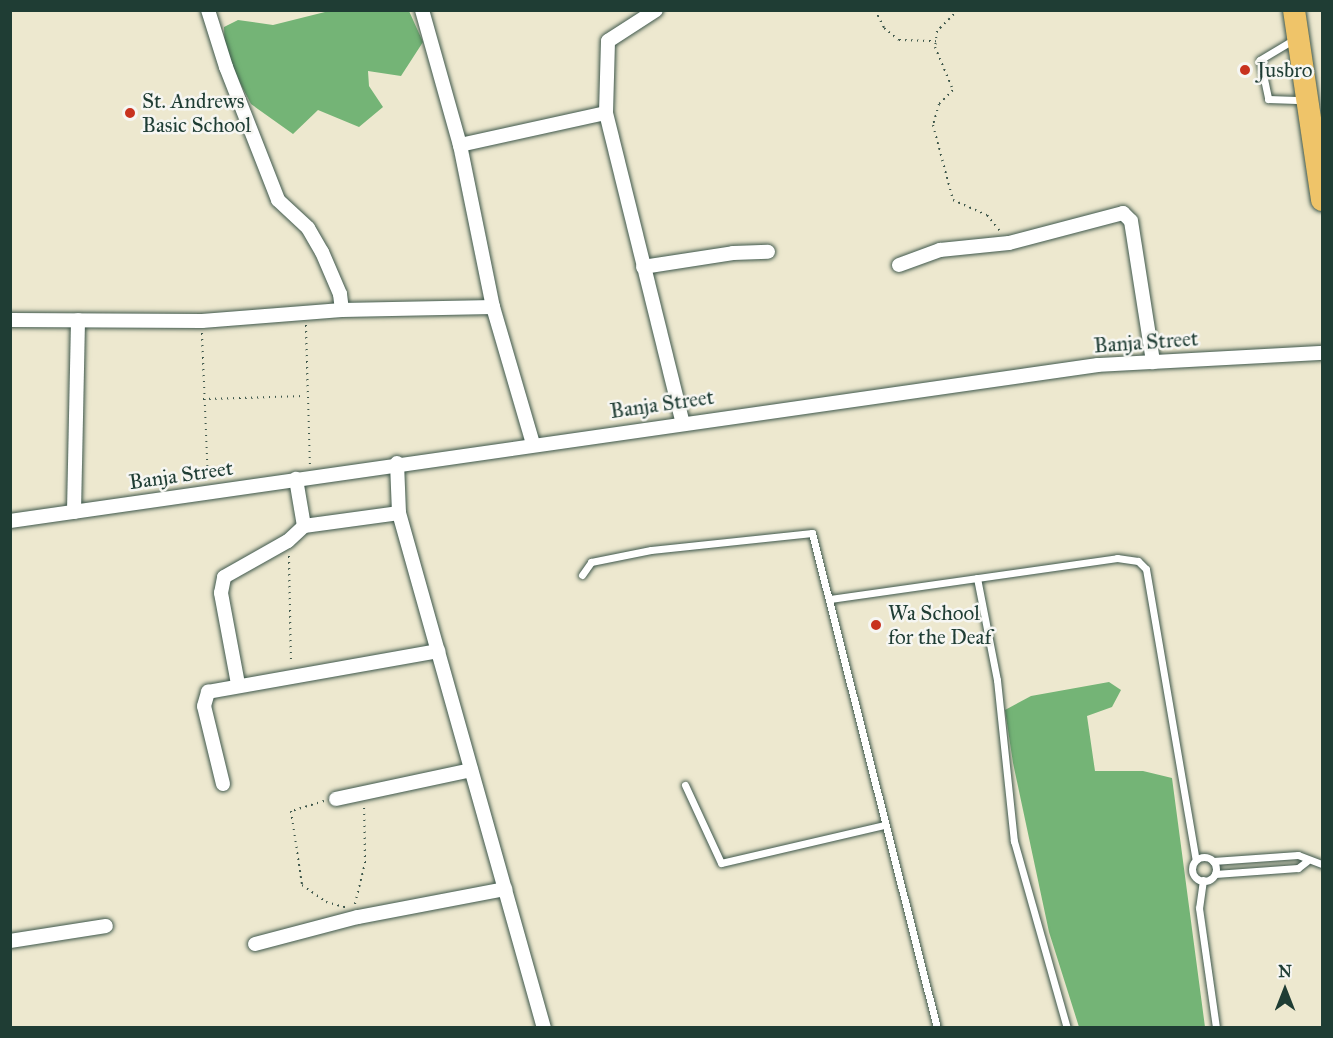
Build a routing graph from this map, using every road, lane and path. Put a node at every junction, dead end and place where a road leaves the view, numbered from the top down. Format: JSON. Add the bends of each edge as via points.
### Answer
{"nodes":[{"id":1,"x":208,"y":10,"type":"edge"},
{"id":2,"x":422,"y":10,"type":"edge"},
{"id":3,"x":656,"y":10,"type":"edge"},
{"id":4,"x":875,"y":10,"type":"edge"},
{"id":5,"x":958,"y":10,"type":"edge"},
{"id":6,"x":1294,"y":10,"type":"edge"},
{"id":7,"x":1298,"y":37,"type":"junction"},
{"id":8,"x":936,"y":41,"type":"junction"},
{"id":9,"x":1310,"y":101,"type":"junction"},
{"id":10,"x":606,"y":113,"type":"junction"},
{"id":11,"x":459,"y":145,"type":"junction"},
{"id":12,"x":1319,"y":145,"type":"edge"},
{"id":13,"x":1323,"y":200,"type":"edge"},
{"id":14,"x":1009,"y":243,"type":"junction"},
{"id":15,"x":768,"y":252,"type":"dead end"},
{"id":16,"x":899,"y":265,"type":"dead end"},
{"id":17,"x":643,"y":267,"type":"junction"},
{"id":18,"x":493,"y":307,"type":"junction"},
{"id":19,"x":342,"y":310,"type":"junction"},
{"id":20,"x":306,"y":313,"type":"junction"},
{"id":21,"x":10,"y":320,"type":"edge"},
{"id":22,"x":78,"y":320,"type":"junction"},
{"id":23,"x":202,"y":321,"type":"junction"},
{"id":24,"x":1323,"y":353,"type":"edge"},
{"id":25,"x":1153,"y":362,"type":"junction"},
{"id":26,"x":305,"y":396,"type":"junction"},
{"id":27,"x":203,"y":399,"type":"junction"},
{"id":28,"x":683,"y":423,"type":"junction"},
{"id":29,"x":533,"y":444,"type":"junction"},
{"id":30,"x":397,"y":463,"type":"junction"},
{"id":31,"x":311,"y":477,"type":"junction"},
{"id":32,"x":296,"y":479,"type":"junction"},
{"id":33,"x":210,"y":492,"type":"junction"},
{"id":34,"x":74,"y":512,"type":"junction"},
{"id":35,"x":399,"y":513,"type":"junction"},
{"id":36,"x":10,"y":521,"type":"edge"},
{"id":37,"x":304,"y":526,"type":"junction"},
{"id":38,"x":288,"y":541,"type":"junction"},
{"id":39,"x":582,"y":576,"type":"dead end"},
{"id":40,"x":977,"y":578,"type":"junction"},
{"id":41,"x":830,"y":599,"type":"junction"},
{"id":42,"x":438,"y":651,"type":"junction"},
{"id":43,"x":291,"y":675,"type":"junction"},
{"id":44,"x":238,"y":684,"type":"junction"},
{"id":45,"x":471,"y":770,"type":"junction"},
{"id":46,"x":223,"y":784,"type":"dead end"},
{"id":47,"x":685,"y":785,"type":"dead end"},
{"id":48,"x":367,"y":795,"type":"junction"},
{"id":49,"x":336,"y":799,"type":"joint"},
{"id":50,"x":884,"y":825,"type":"junction"},
{"id":51,"x":1196,"y":860,"type":"junction"},
{"id":52,"x":1213,"y":861,"type":"junction"},
{"id":53,"x":1307,"y":861,"type":"junction"},
{"id":54,"x":1323,"y":864,"type":"edge"},
{"id":55,"x":1215,"y":874,"type":"junction"},
{"id":56,"x":1203,"y":880,"type":"junction"},
{"id":57,"x":505,"y":889,"type":"junction"},
{"id":58,"x":106,"y":926,"type":"dead end"},
{"id":59,"x":10,"y":941,"type":"edge"},
{"id":60,"x":255,"y":944,"type":"dead end"},
{"id":61,"x":543,"y":1028,"type":"edge"},
{"id":62,"x":937,"y":1028,"type":"edge"},
{"id":63,"x":1067,"y":1028,"type":"edge"},
{"id":64,"x":1216,"y":1028,"type":"edge"}],
"edges":[{"from":1,"to":19,"type":"street","via":[[278,200],[308,228],[322,252],[340,294]]},
{"from":2,"to":11,"type":"street"},
{"from":3,"to":10,"type":"street","via":[[608,41]]},
{"from":4,"to":8,"type":"path","via":[[884,28],[899,40]]},
{"from":5,"to":8,"type":"path","via":[[937,31]]},
{"from":6,"to":7,"type":"highway"},
{"from":7,"to":9,"type":"highway"},
{"from":7,"to":9,"type":"lane","via":[[1260,60],[1268,99]]},
{"from":8,"to":14,"type":"path","via":[[953,90],[939,104],[933,125],[946,185],[953,200],[987,215]]},
{"from":9,"to":12,"type":"highway"},
{"from":10,"to":11,"type":"street"},
{"from":10,"to":17,"type":"street"},
{"from":11,"to":18,"type":"street"},
{"from":12,"to":13,"type":"highway"},
{"from":14,"to":16,"type":"street","via":[[940,250]]},
{"from":14,"to":25,"type":"street","via":[[1123,213],[1131,221]]},
{"from":15,"to":17,"type":"street","via":[[732,253]]},
{"from":17,"to":28,"type":"street"},
{"from":18,"to":19,"type":"street"},
{"from":18,"to":29,"type":"street"},
{"from":19,"to":20,"type":"street"},
{"from":20,"to":23,"type":"street"},
{"from":20,"to":26,"type":"path"},
{"from":21,"to":22,"type":"street"},
{"from":22,"to":23,"type":"street"},
{"from":22,"to":34,"type":"street"},
{"from":23,"to":27,"type":"path"},
{"from":24,"to":25,"type":"street","name":"Banja Street"},
{"from":25,"to":28,"type":"street","name":"Banja Street","via":[[1098,365]]},
{"from":26,"to":27,"type":"path"},
{"from":26,"to":31,"type":"path"},
{"from":27,"to":33,"type":"path"},
{"from":28,"to":29,"type":"street","name":"Banja Street"},
{"from":29,"to":30,"type":"street","name":"Banja Street"},
{"from":30,"to":31,"type":"street","name":"Banja Street"},
{"from":30,"to":35,"type":"street"},
{"from":31,"to":32,"type":"street","name":"Banja Street"},
{"from":32,"to":33,"type":"street","name":"Banja Street"},
{"from":32,"to":37,"type":"street"},
{"from":33,"to":34,"type":"street","name":"Banja Street"},
{"from":34,"to":36,"type":"street","name":"Banja Street"},
{"from":35,"to":37,"type":"street"},
{"from":35,"to":42,"type":"street"},
{"from":37,"to":38,"type":"street"},
{"from":38,"to":43,"type":"path"},
{"from":38,"to":44,"type":"street","via":[[224,577],[221,593]]},
{"from":39,"to":41,"type":"lane","via":[[591,562],[651,550],[812,533]]},
{"from":40,"to":41,"type":"lane"},
{"from":40,"to":51,"type":"lane","via":[[1117,558],[1138,561],[1146,569]]},
{"from":40,"to":63,"type":"lane","via":[[997,680],[1014,841]]},
{"from":41,"to":50,"type":"lane"},
{"from":42,"to":43,"type":"street"},
{"from":42,"to":45,"type":"street"},
{"from":43,"to":44,"type":"street"},
{"from":44,"to":46,"type":"street","via":[[208,692],[204,706]]},
{"from":45,"to":48,"type":"street"},
{"from":45,"to":57,"type":"street"},
{"from":47,"to":50,"type":"lane","via":[[721,863]]},
{"from":48,"to":49,"type":"street"},
{"from":48,"to":49,"type":"path","via":[[361,817],[365,863],[354,909],[326,902],[302,885],[291,810]]},
{"from":50,"to":62,"type":"lane"},
{"from":51,"to":52,"type":"lane","via":[[1206,857]]},
{"from":51,"to":56,"type":"lane","via":[[1193,870]]},
{"from":52,"to":53,"type":"lane","via":[[1298,855]]},
{"from":52,"to":55,"type":"lane"},
{"from":53,"to":54,"type":"lane"},
{"from":53,"to":55,"type":"lane","via":[[1298,868]]},
{"from":55,"to":56,"type":"lane"},
{"from":56,"to":64,"type":"lane","via":[[1199,908]]},
{"from":57,"to":60,"type":"street","via":[[358,917]]},
{"from":57,"to":61,"type":"street"},
{"from":58,"to":59,"type":"street"}]}
